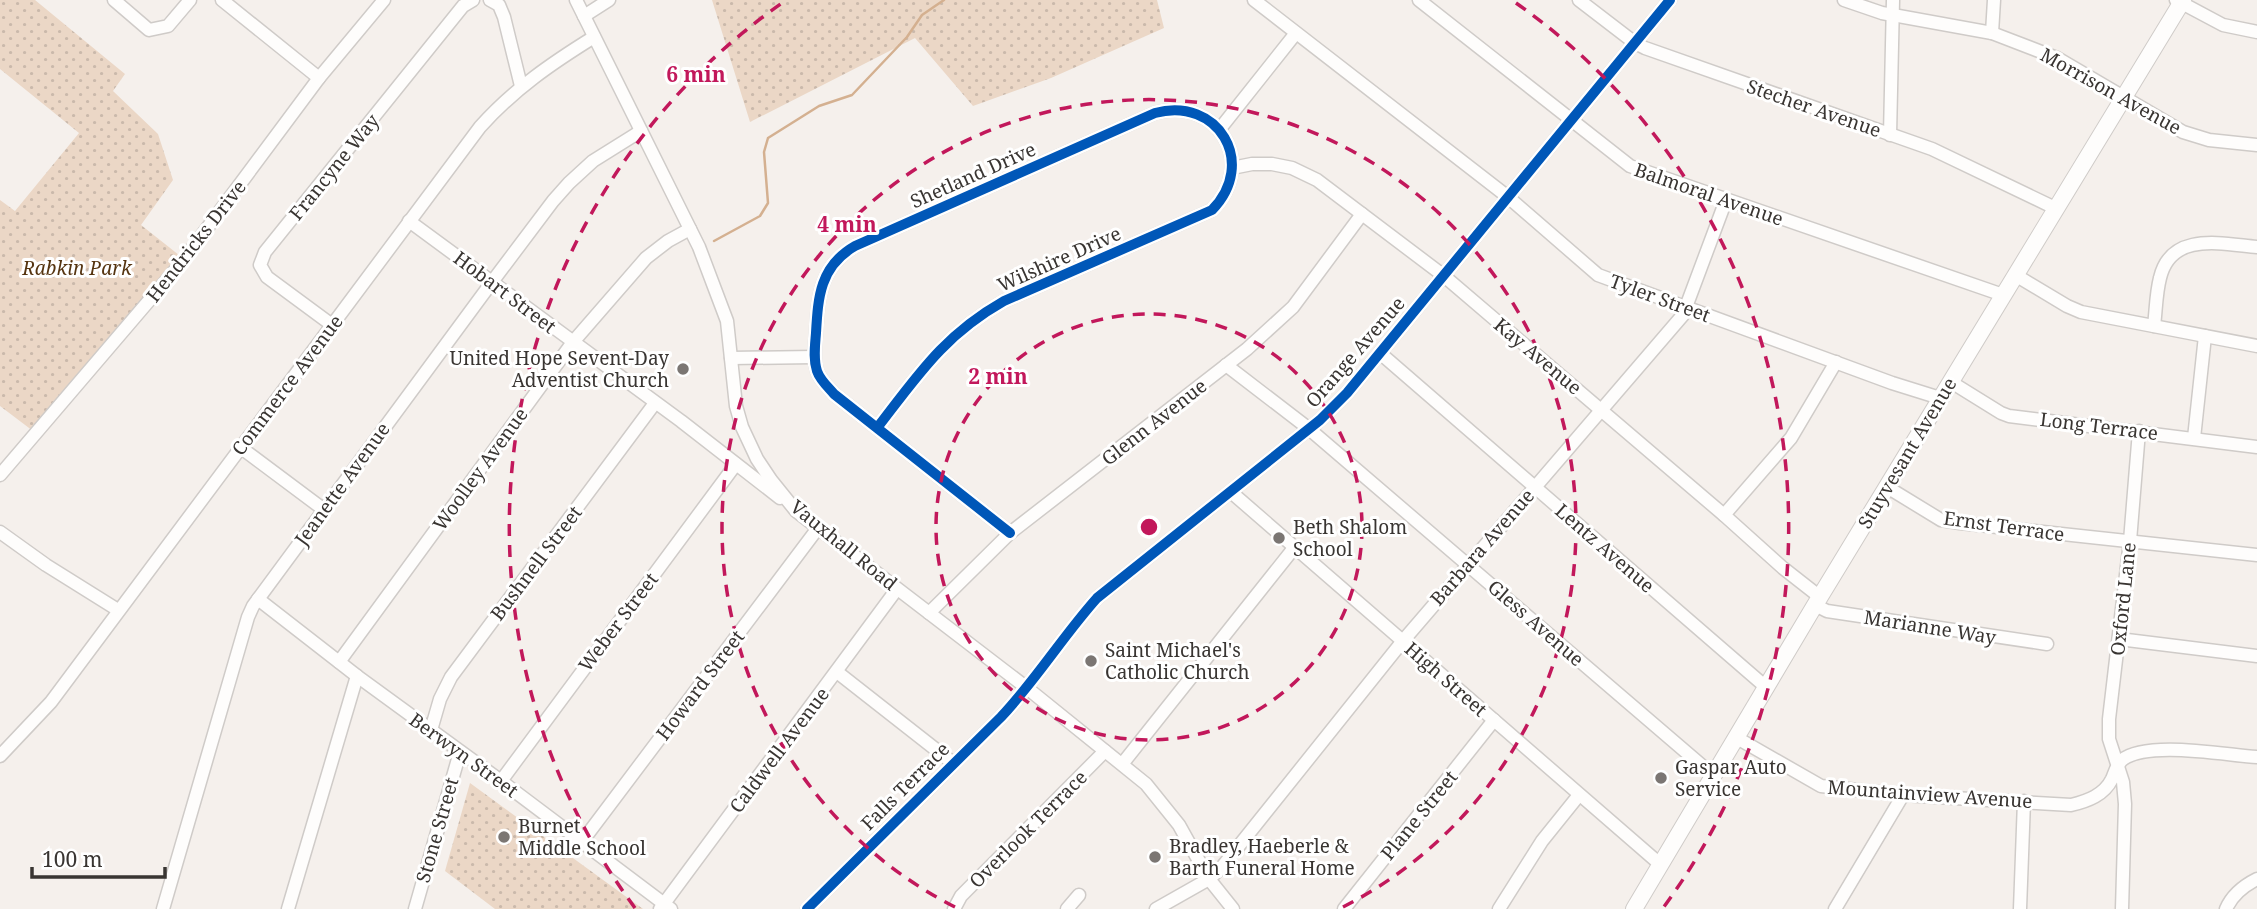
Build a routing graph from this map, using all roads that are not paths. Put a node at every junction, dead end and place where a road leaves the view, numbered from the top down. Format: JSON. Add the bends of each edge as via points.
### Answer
{"nodes":[{"id":1,"x":114,"y":0,"type":"edge"},
{"id":2,"x":190,"y":0,"type":"edge"},
{"id":3,"x":222,"y":0,"type":"edge"},
{"id":4,"x":384,"y":0,"type":"edge"},
{"id":5,"x":473,"y":0,"type":"edge"},
{"id":6,"x":490,"y":0,"type":"edge"},
{"id":7,"x":576,"y":0,"type":"edge"},
{"id":8,"x":609,"y":0,"type":"edge"},
{"id":9,"x":1254,"y":0,"type":"edge"},
{"id":10,"x":1419,"y":0,"type":"edge"},
{"id":11,"x":1579,"y":0,"type":"edge"},
{"id":12,"x":1670,"y":0,"type":"edge"},
{"id":13,"x":1844,"y":0,"type":"edge"},
{"id":14,"x":1893,"y":0,"type":"edge"},
{"id":15,"x":1994,"y":0,"type":"edge"},
{"id":16,"x":2180,"y":1,"type":"edge"},
{"id":17,"x":1893,"y":14,"type":"junction"},
{"id":18,"x":584,"y":16,"type":"junction"},
{"id":19,"x":2257,"y":32,"type":"edge"},
{"id":20,"x":1296,"y":33,"type":"junction"},
{"id":21,"x":1992,"y":33,"type":"junction"},
{"id":22,"x":594,"y":37,"type":"junction"},
{"id":23,"x":1634,"y":43,"type":"junction"},
{"id":24,"x":319,"y":78,"type":"junction"},
{"id":25,"x":521,"y":86,"type":"junction"},
{"id":26,"x":2124,"y":97,"type":"junction"},
{"id":27,"x":1572,"y":119,"type":"junction"},
{"id":28,"x":1219,"y":130,"type":"junction"},
{"id":29,"x":641,"y":131,"type":"junction"},
{"id":30,"x":1890,"y":135,"type":"junction"},
{"id":31,"x":2257,"y":145,"type":"edge"},
{"id":32,"x":1232,"y":169,"type":"junction"},
{"id":33,"x":1508,"y":197,"type":"junction"},
{"id":34,"x":1726,"y":200,"type":"junction"},
{"id":35,"x":2055,"y":208,"type":"junction"},
{"id":36,"x":1362,"y":214,"type":"junction"},
{"id":37,"x":409,"y":221,"type":"junction"},
{"id":38,"x":690,"y":229,"type":"junction"},
{"id":39,"x":2257,"y":247,"type":"edge"},
{"id":40,"x":2017,"y":275,"type":"junction"},
{"id":41,"x":1444,"y":276,"type":"junction"},
{"id":42,"x":492,"y":282,"type":"junction"},
{"id":43,"x":2003,"y":295,"type":"junction"},
{"id":44,"x":1687,"y":307,"type":"junction"},
{"id":45,"x":332,"y":325,"type":"junction"},
{"id":46,"x":2154,"y":326,"type":"junction"},
{"id":47,"x":2205,"y":336,"type":"junction"},
{"id":48,"x":573,"y":342,"type":"junction"},
{"id":49,"x":2257,"y":346,"type":"edge"},
{"id":50,"x":1380,"y":354,"type":"junction"},
{"id":51,"x":814,"y":357,"type":"junction"},
{"id":52,"x":731,"y":358,"type":"junction"},
{"id":53,"x":1836,"y":362,"type":"junction"},
{"id":54,"x":1226,"y":365,"type":"junction"},
{"id":55,"x":1951,"y":382,"type":"junction"},
{"id":56,"x":1940,"y":398,"type":"junction"},
{"id":57,"x":655,"y":404,"type":"junction"},
{"id":58,"x":1601,"y":410,"type":"junction"},
{"id":59,"x":877,"y":428,"type":"junction"},
{"id":60,"x":1308,"y":429,"type":"junction"},
{"id":61,"x":2139,"y":431,"type":"junction"},
{"id":62,"x":2194,"y":438,"type":"junction"},
{"id":63,"x":240,"y":447,"type":"junction"},
{"id":64,"x":2257,"y":447,"type":"edge"},
{"id":65,"x":736,"y":464,"type":"junction"},
{"id":66,"x":0,"y":475,"type":"edge"},
{"id":67,"x":1534,"y":487,"type":"junction"},
{"id":68,"x":1886,"y":487,"type":"junction"},
{"id":69,"x":1231,"y":492,"type":"junction"},
{"id":70,"x":323,"y":509,"type":"junction"},
{"id":71,"x":796,"y":511,"type":"junction"},
{"id":72,"x":1724,"y":515,"type":"junction"},
{"id":73,"x":818,"y":528,"type":"junction"},
{"id":74,"x":2,"y":533,"type":"edge"},
{"id":75,"x":1010,"y":533,"type":"junction"},
{"id":76,"x":2130,"y":541,"type":"junction"},
{"id":77,"x":1294,"y":548,"type":"junction"},
{"id":78,"x":2257,"y":555,"type":"edge"},
{"id":79,"x":1468,"y":564,"type":"junction"},
{"id":80,"x":897,"y":589,"type":"junction"},
{"id":81,"x":258,"y":599,"type":"junction"},
{"id":82,"x":1818,"y":601,"type":"junction"},
{"id":83,"x":118,"y":610,"type":"junction"},
{"id":84,"x":929,"y":613,"type":"junction"},
{"id":85,"x":2119,"y":639,"type":"junction"},
{"id":86,"x":1402,"y":642,"type":"junction"},
{"id":87,"x":2047,"y":644,"type":"dead end"},
{"id":88,"x":2257,"y":656,"type":"edge"},
{"id":89,"x":339,"y":662,"type":"junction"},
{"id":90,"x":837,"y":672,"type":"junction"},
{"id":91,"x":357,"y":676,"type":"junction"},
{"id":92,"x":1027,"y":688,"type":"junction"},
{"id":93,"x":1767,"y":688,"type":"junction"},
{"id":94,"x":1494,"y":720,"type":"junction"},
{"id":95,"x":431,"y":730,"type":"junction"},
{"id":96,"x":1737,"y":737,"type":"junction"},
{"id":97,"x":1105,"y":751,"type":"junction"},
{"id":98,"x":460,"y":752,"type":"junction"},
{"id":99,"x":0,"y":756,"type":"edge"},
{"id":100,"x":2257,"y":757,"type":"edge"},
{"id":101,"x":953,"y":763,"type":"junction"},
{"id":102,"x":1123,"y":764,"type":"junction"},
{"id":103,"x":2117,"y":766,"type":"junction"},
{"id":104,"x":1714,"y":776,"type":"junction"},
{"id":105,"x":501,"y":781,"type":"junction"},
{"id":106,"x":1579,"y":795,"type":"junction"},
{"id":107,"x":1903,"y":795,"type":"junction"},
{"id":108,"x":2024,"y":801,"type":"junction"},
{"id":109,"x":582,"y":843,"type":"junction"},
{"id":110,"x":1661,"y":865,"type":"junction"},
{"id":111,"x":1209,"y":879,"type":"junction"},
{"id":112,"x":2257,"y":879,"type":"edge"},
{"id":113,"x":1079,"y":895,"type":"dead end"},
{"id":114,"x":665,"y":907,"type":"edge"},
{"id":115,"x":163,"y":909,"type":"edge"},
{"id":116,"x":288,"y":909,"type":"edge"},
{"id":117,"x":415,"y":909,"type":"edge"},
{"id":118,"x":807,"y":909,"type":"edge"},
{"id":119,"x":954,"y":909,"type":"edge"},
{"id":120,"x":1067,"y":909,"type":"edge"},
{"id":121,"x":1156,"y":909,"type":"edge"},
{"id":122,"x":1233,"y":909,"type":"edge"},
{"id":123,"x":1344,"y":909,"type":"edge"},
{"id":124,"x":1499,"y":909,"type":"edge"},
{"id":125,"x":1634,"y":909,"type":"edge"},
{"id":126,"x":1835,"y":909,"type":"edge"},
{"id":127,"x":2020,"y":909,"type":"edge"},
{"id":128,"x":2122,"y":909,"type":"edge"},
{"id":129,"x":2226,"y":909,"type":"edge"}],
"edges":[{"from":1,"to":2,"type":"street","via":[[149,30],[168,26]]},
{"from":3,"to":24,"type":"street"},
{"from":4,"to":24,"type":"street","name":"Hendricks Drive"},
{"from":5,"to":45,"type":"street","name":"Francyne Way","via":[[463,6],[265,252],[260,265],[267,277]]},
{"from":6,"to":25,"type":"street","via":[[499,5],[504,17]]},
{"from":7,"to":18,"type":"street","name":"Vauxhall Road"},
{"from":8,"to":18,"type":"street"},
{"from":9,"to":20,"type":"street","name":"Tyler Street"},
{"from":10,"to":27,"type":"street","name":"Balmoral Avenue"},
{"from":11,"to":23,"type":"street","name":"Stecher Avenue"},
{"from":12,"to":23,"type":"street","name":"Orange Avenue"},
{"from":13,"to":17,"type":"street","name":"Morrison Avenue"},
{"from":14,"to":17,"type":"street"},
{"from":15,"to":21,"type":"street"},
{"from":16,"to":19,"type":"street","via":[[2222,25]]},
{"from":16,"to":26,"type":"main road","name":"Stuyvesant Avenue"},
{"from":17,"to":21,"type":"street","name":"Morrison Avenue"},
{"from":17,"to":30,"type":"street"},
{"from":18,"to":22,"type":"street","name":"Vauxhall Road"},
{"from":20,"to":28,"type":"street"},
{"from":20,"to":33,"type":"street","name":"Tyler Street"},
{"from":21,"to":26,"type":"street","name":"Morrison Avenue","via":[[2057,58]]},
{"from":22,"to":25,"type":"street","name":"Commerce Avenue"},
{"from":22,"to":29,"type":"street","name":"Vauxhall Road"},
{"from":23,"to":27,"type":"street","name":"Orange Avenue"},
{"from":23,"to":30,"type":"street","name":"Stecher Avenue"},
{"from":24,"to":66,"type":"street","name":"Hendricks Drive","via":[[159,291]]},
{"from":25,"to":37,"type":"street","name":"Commerce Avenue","via":[[480,127]]},
{"from":26,"to":31,"type":"street","name":"Morrison Avenue","via":[[2195,137]]},
{"from":26,"to":35,"type":"main road","name":"Stuyvesant Avenue"},
{"from":27,"to":33,"type":"street","name":"Orange Avenue"},
{"from":27,"to":34,"type":"street","name":"Balmoral Avenue","via":[[1630,166]]},
{"from":28,"to":32,"type":"street","via":[[1230,151]]},
{"from":28,"to":51,"type":"street","name":"Shetland Drive","via":[[1195,113],[1172,109],[1155,113],[855,246],[832,264],[822,283]]},
{"from":29,"to":38,"type":"street","name":"Vauxhall Road"},
{"from":29,"to":42,"type":"street","name":"Jeanette Avenue","via":[[593,161],[569,183]]},
{"from":30,"to":35,"type":"street","name":"Stecher Avenue","via":[[1932,149]]},
{"from":32,"to":36,"type":"street","name":"Kay Avenue","via":[[1262,164],[1292,168],[1317,180]]},
{"from":32,"to":59,"type":"street","name":"Wilshire Drive","via":[[1226,191],[1209,212],[1004,301],[964,326],[933,356]]},
{"from":33,"to":41,"type":"street","name":"Orange Avenue"},
{"from":33,"to":44,"type":"street","name":"Tyler Street","via":[[1598,275]]},
{"from":34,"to":43,"type":"street","name":"Balmoral Avenue"},
{"from":34,"to":44,"type":"street","name":"Barbara Avenue"},
{"from":35,"to":40,"type":"main road","name":"Stuyvesant Avenue"},
{"from":36,"to":41,"type":"street","name":"Kay Avenue"},
{"from":36,"to":54,"type":"street","name":"Glenn Avenue","via":[[1293,307]]},
{"from":37,"to":42,"type":"street","name":"Hobart Street"},
{"from":37,"to":45,"type":"street","name":"Commerce Avenue"},
{"from":38,"to":48,"type":"street","name":"Woolley Avenue","via":[[646,258]]},
{"from":38,"to":52,"type":"street","name":"Vauxhall Road","via":[[727,321]]},
{"from":39,"to":46,"type":"street","via":[[2201,242],[2174,253],[2159,278]]},
{"from":40,"to":43,"type":"main road","name":"Stuyvesant Avenue"},
{"from":40,"to":46,"type":"street","via":[[2081,312]]},
{"from":41,"to":50,"type":"street","name":"Orange Avenue"},
{"from":41,"to":58,"type":"street","name":"Kay Avenue"},
{"from":42,"to":48,"type":"street","name":"Hobart Street"},
{"from":42,"to":70,"type":"street","name":"Jeanette Avenue"},
{"from":43,"to":55,"type":"main road","name":"Stuyvesant Avenue"},
{"from":44,"to":53,"type":"street","name":"Tyler Street"},
{"from":44,"to":58,"type":"street","name":"Barbara Avenue"},
{"from":45,"to":63,"type":"street","name":"Commerce Avenue"},
{"from":46,"to":47,"type":"street"},
{"from":47,"to":49,"type":"street"},
{"from":47,"to":62,"type":"street"},
{"from":48,"to":57,"type":"street","name":"Hobart Street"},
{"from":48,"to":89,"type":"street","name":"Woolley Avenue"},
{"from":50,"to":60,"type":"street","name":"Orange Avenue"},
{"from":50,"to":67,"type":"street","name":"Lentz Avenue"},
{"from":51,"to":52,"type":"street"},
{"from":51,"to":59,"type":"street","via":[[818,374],[834,394]]},
{"from":52,"to":71,"type":"street","name":"Vauxhall Road","via":[[742,427],[771,480]]},
{"from":53,"to":56,"type":"street","name":"Tyler Street"},
{"from":53,"to":72,"type":"street","via":[[1791,438]]},
{"from":54,"to":60,"type":"street","name":"Gless Avenue"},
{"from":54,"to":75,"type":"street","name":"Glenn Avenue"},
{"from":55,"to":56,"type":"main road","name":"Stuyvesant Avenue"},
{"from":55,"to":61,"type":"street","name":"Long Terrace","via":[[2009,416]]},
{"from":56,"to":68,"type":"main road","name":"Stuyvesant Avenue"},
{"from":57,"to":65,"type":"street","name":"Hobart Street"},
{"from":57,"to":95,"type":"street","name":"Bushnell Street","via":[[451,677]]},
{"from":58,"to":67,"type":"street","name":"Barbara Avenue"},
{"from":58,"to":72,"type":"street","name":"Kay Avenue"},
{"from":59,"to":75,"type":"street"},
{"from":60,"to":69,"type":"street","name":"Orange Avenue"},
{"from":60,"to":79,"type":"street","name":"Gless Avenue"},
{"from":61,"to":62,"type":"street","name":"Long Terrace"},
{"from":61,"to":76,"type":"street","name":"Oxford Lane"},
{"from":62,"to":64,"type":"street","name":"Long Terrace"},
{"from":63,"to":70,"type":"street"},
{"from":63,"to":83,"type":"street","name":"Commerce Avenue"},
{"from":65,"to":71,"type":"street","name":"Hobart Street"},
{"from":65,"to":105,"type":"street","name":"Weber Street"},
{"from":67,"to":79,"type":"street","name":"Barbara Avenue"},
{"from":67,"to":93,"type":"street","name":"Lentz Avenue"},
{"from":68,"to":76,"type":"street","name":"Ernst Terrace","via":[[1941,520]]},
{"from":68,"to":82,"type":"main road","name":"Stuyvesant Avenue"},
{"from":69,"to":77,"type":"street","name":"High Street"},
{"from":69,"to":92,"type":"street","name":"Orange Avenue","via":[[1097,598]]},
{"from":70,"to":81,"type":"street","name":"Jeanette Avenue"},
{"from":71,"to":73,"type":"street","name":"Vauxhall Road"},
{"from":72,"to":82,"type":"street","name":"Kay Avenue"},
{"from":73,"to":80,"type":"street","name":"Vauxhall Road"},
{"from":73,"to":109,"type":"street","name":"Howard Street"},
{"from":74,"to":83,"type":"street"},
{"from":75,"to":84,"type":"street","name":"Glenn Avenue"},
{"from":76,"to":78,"type":"street","name":"Ernst Terrace"},
{"from":76,"to":85,"type":"street","name":"Oxford Lane"},
{"from":77,"to":86,"type":"street","name":"High Street"},
{"from":77,"to":102,"type":"street"},
{"from":79,"to":86,"type":"street","name":"Barbara Avenue"},
{"from":79,"to":104,"type":"street","name":"Gless Avenue"},
{"from":80,"to":84,"type":"street","name":"Vauxhall Road"},
{"from":80,"to":90,"type":"street","name":"Caldwell Avenue"},
{"from":81,"to":89,"type":"street","name":"Berwyn Street"},
{"from":81,"to":115,"type":"street","name":"Jeanette Avenue","via":[[248,617]]},
{"from":82,"to":87,"type":"street","name":"Marianne Way","via":[[1827,611]]},
{"from":82,"to":93,"type":"main road","name":"Stuyvesant Avenue"},
{"from":83,"to":99,"type":"street","name":"Commerce Avenue","via":[[51,702]]},
{"from":84,"to":92,"type":"street","name":"Vauxhall Road"},
{"from":85,"to":88,"type":"street"},
{"from":85,"to":103,"type":"street","name":"Oxford Lane","via":[[2109,719]]},
{"from":86,"to":94,"type":"street","name":"High Street"},
{"from":86,"to":111,"type":"street","name":"Barbara Avenue"},
{"from":89,"to":91,"type":"street","name":"Berwyn Street"},
{"from":90,"to":101,"type":"street"},
{"from":90,"to":114,"type":"street","name":"Caldwell Avenue"},
{"from":91,"to":95,"type":"street","name":"Berwyn Street"},
{"from":91,"to":116,"type":"street"},
{"from":92,"to":97,"type":"street","name":"Vauxhall Road"},
{"from":92,"to":101,"type":"street","name":"Falls Terrace"},
{"from":93,"to":96,"type":"main road","name":"Stuyvesant Avenue"},
{"from":94,"to":106,"type":"street","name":"High Street"},
{"from":94,"to":123,"type":"street","name":"Plane Street"},
{"from":95,"to":98,"type":"street","name":"Berwyn Street"},
{"from":96,"to":104,"type":"main road","name":"Stuyvesant Avenue"},
{"from":96,"to":107,"type":"street","name":"Mountainview Avenue","via":[[1821,786]]},
{"from":97,"to":102,"type":"street","name":"Vauxhall Road"},
{"from":97,"to":119,"type":"street","name":"Overlook Terrace","via":[[961,896]]},
{"from":98,"to":105,"type":"street","name":"Berwyn Street"},
{"from":98,"to":117,"type":"street","name":"Stone Street"},
{"from":100,"to":103,"type":"street","via":[[2161,749],[2130,756]]},
{"from":101,"to":118,"type":"street","name":"Falls Terrace"},
{"from":102,"to":111,"type":"street","name":"Vauxhall Road","via":[[1169,813]]},
{"from":103,"to":108,"type":"street","name":"Mountainview Avenue","via":[[2104,791],[2088,800],[2071,805]]},
{"from":103,"to":128,"type":"street","name":"Oxford Lane","via":[[2125,804]]},
{"from":104,"to":110,"type":"main road","name":"Stuyvesant Avenue"},
{"from":105,"to":109,"type":"street","name":"Berwyn Street"},
{"from":106,"to":110,"type":"street","name":"High Street"},
{"from":106,"to":124,"type":"street","via":[[1542,841]]},
{"from":107,"to":108,"type":"street","name":"Mountainview Avenue"},
{"from":107,"to":126,"type":"street"},
{"from":108,"to":127,"type":"street"},
{"from":109,"to":114,"type":"street","name":"Berwyn Street"},
{"from":110,"to":125,"type":"main road","name":"Stuyvesant Avenue"},
{"from":111,"to":121,"type":"street","name":"Barbara Avenue"},
{"from":111,"to":122,"type":"street","name":"Vauxhall Road"},
{"from":112,"to":129,"type":"street","via":[[2235,894]]},
{"from":113,"to":120,"type":"street"}]}
